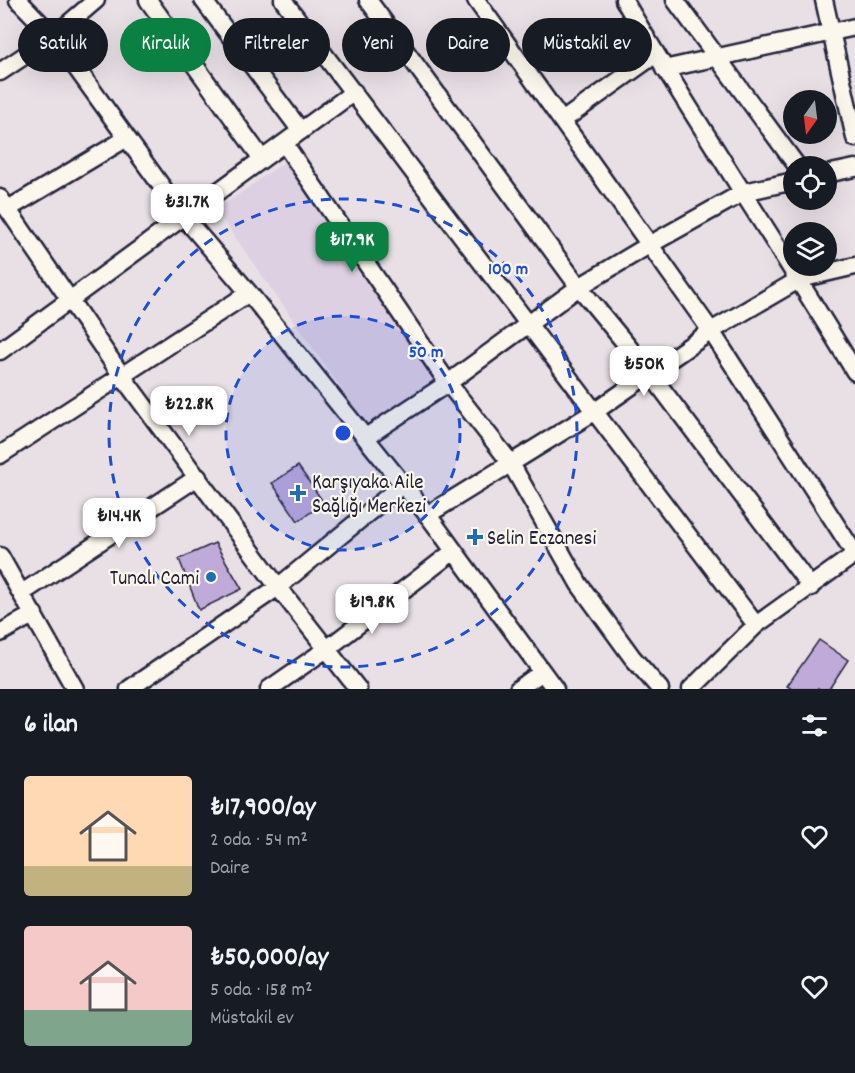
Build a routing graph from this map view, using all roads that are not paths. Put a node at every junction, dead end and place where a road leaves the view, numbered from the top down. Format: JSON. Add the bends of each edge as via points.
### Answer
{"nodes":[{"id":1,"x":18,"y":0,"type":"edge"},
{"id":2,"x":96,"y":0,"type":"edge"},
{"id":3,"x":148,"y":0,"type":"edge"},
{"id":4,"x":203,"y":0,"type":"edge"},
{"id":5,"x":283,"y":0,"type":"edge"},
{"id":6,"x":368,"y":0,"type":"edge"},
{"id":7,"x":476,"y":0,"type":"edge"},
{"id":8,"x":624,"y":0,"type":"edge"},
{"id":9,"x":675,"y":0,"type":"edge"},
{"id":10,"x":824,"y":0,"type":"edge"},
{"id":11,"x":36,"y":18,"type":"edge"},
{"id":12,"x":75,"y":18,"type":"edge"},
{"id":13,"x":855,"y":27,"type":"edge"},
{"id":14,"x":831,"y":32,"type":"junction"},
{"id":15,"x":656,"y":54,"type":"junction"},
{"id":16,"x":717,"y":57,"type":"junction"},
{"id":17,"x":18,"y":60,"type":"edge"},
{"id":18,"x":664,"y":69,"type":"junction"},
{"id":19,"x":0,"y":72,"type":"edge"},
{"id":20,"x":80,"y":72,"type":"edge"},
{"id":21,"x":354,"y":92,"type":"junction"},
{"id":22,"x":562,"y":121,"type":"junction"},
{"id":23,"x":301,"y":131,"type":"junction"},
{"id":24,"x":127,"y":138,"type":"junction"},
{"id":25,"x":855,"y":138,"type":"edge"},
{"id":26,"x":284,"y":143,"type":"junction"},
{"id":27,"x":790,"y":156,"type":"edge"},
{"id":28,"x":262,"y":159,"type":"junction"},
{"id":29,"x":855,"y":168,"type":"edge"},
{"id":30,"x":837,"y":172,"type":"edge"},
{"id":31,"x":783,"y":184,"type":"edge"},
{"id":32,"x":744,"y":192,"type":"junction"},
{"id":33,"x":4,"y":203,"type":"edge"},
{"id":34,"x":183,"y":216,"type":"junction"},
{"id":35,"x":649,"y":245,"type":"junction"},
{"id":36,"x":855,"y":266,"type":"edge"},
{"id":37,"x":800,"y":279,"type":"junction"},
{"id":38,"x":579,"y":287,"type":"junction"},
{"id":39,"x":249,"y":293,"type":"junction"},
{"id":40,"x":69,"y":301,"type":"junction"},
{"id":41,"x":528,"y":325,"type":"junction"},
{"id":42,"x":711,"y":331,"type":"junction"},
{"id":43,"x":0,"y":351,"type":"edge"},
{"id":44,"x":649,"y":372,"type":"junction"},
{"id":45,"x":855,"y":372,"type":"edge"},
{"id":46,"x":122,"y":376,"type":"junction"},
{"id":47,"x":448,"y":383,"type":"junction"},
{"id":48,"x":594,"y":412,"type":"junction"},
{"id":49,"x":366,"y":437,"type":"junction"},
{"id":50,"x":0,"y":454,"type":"edge"},
{"id":51,"x":510,"y":462,"type":"junction"},
{"id":52,"x":198,"y":477,"type":"junction"},
{"id":53,"x":402,"y":485,"type":"junction"},
{"id":54,"x":427,"y":515,"type":"junction"},
{"id":55,"x":454,"y":551,"type":"junction"},
{"id":56,"x":855,"y":554,"type":"edge"},
{"id":57,"x":0,"y":556,"type":"edge"},
{"id":58,"x":278,"y":587,"type":"junction"},
{"id":59,"x":811,"y":587,"type":"junction"},
{"id":60,"x":22,"y":593,"type":"junction"},
{"id":61,"x":34,"y":614,"type":"junction"},
{"id":62,"x":756,"y":625,"type":"junction"},
{"id":63,"x":0,"y":633,"type":"edge"},
{"id":64,"x":328,"y":648,"type":"junction"},
{"id":65,"x":541,"y":673,"type":"junction"},
{"id":66,"x":75,"y":689,"type":"edge"},
{"id":67,"x":129,"y":689,"type":"edge"},
{"id":68,"x":269,"y":689,"type":"edge"},
{"id":69,"x":358,"y":689,"type":"edge"},
{"id":70,"x":518,"y":689,"type":"edge"},
{"id":71,"x":555,"y":689,"type":"edge"},
{"id":72,"x":660,"y":689,"type":"edge"},
{"id":73,"x":690,"y":689,"type":"edge"}],
"edges":[{"from":1,"to":11,"type":"street"},
{"from":2,"to":12,"type":"street"},
{"from":3,"to":28,"type":"street"},
{"from":4,"to":23,"type":"street"},
{"from":5,"to":21,"type":"street"},
{"from":6,"to":38,"type":"street"},
{"from":7,"to":22,"type":"street"},
{"from":8,"to":15,"type":"street"},
{"from":9,"to":16,"type":"street"},
{"from":10,"to":14,"type":"street"},
{"from":13,"to":14,"type":"street"},
{"from":14,"to":16,"type":"street"},
{"from":14,"to":25,"type":"street"},
{"from":15,"to":18,"type":"street"},
{"from":15,"to":22,"type":"street"},
{"from":16,"to":18,"type":"street"},
{"from":16,"to":27,"type":"street"},
{"from":17,"to":19,"type":"street"},
{"from":18,"to":32,"type":"street"},
{"from":20,"to":24,"type":"street"},
{"from":21,"to":23,"type":"street"},
{"from":21,"to":41,"type":"street"},
{"from":22,"to":35,"type":"street"},
{"from":23,"to":26,"type":"street"},
{"from":24,"to":33,"type":"street"},
{"from":24,"to":34,"type":"street"},
{"from":26,"to":28,"type":"street"},
{"from":26,"to":47,"type":"street"},
{"from":28,"to":34,"type":"street"},
{"from":29,"to":30,"type":"street"},
{"from":31,"to":32,"type":"street"},
{"from":32,"to":35,"type":"street"},
{"from":32,"to":37,"type":"street"},
{"from":33,"to":40,"type":"street"},
{"from":34,"to":39,"type":"street"},
{"from":34,"to":40,"type":"street"},
{"from":35,"to":38,"type":"street"},
{"from":35,"to":42,"type":"street"},
{"from":36,"to":37,"type":"street"},
{"from":37,"to":42,"type":"street"},
{"from":37,"to":45,"type":"street"},
{"from":38,"to":41,"type":"street"},
{"from":38,"to":44,"type":"street"},
{"from":39,"to":46,"type":"street"},
{"from":39,"to":49,"type":"street"},
{"from":40,"to":43,"type":"street"},
{"from":40,"to":46,"type":"street"},
{"from":41,"to":47,"type":"street"},
{"from":41,"to":48,"type":"street"},
{"from":42,"to":44,"type":"street"},
{"from":42,"to":56,"type":"street"},
{"from":44,"to":48,"type":"street"},
{"from":44,"to":59,"type":"street"},
{"from":46,"to":50,"type":"street"},
{"from":46,"to":52,"type":"street"},
{"from":47,"to":49,"type":"street"},
{"from":47,"to":51,"type":"street"},
{"from":48,"to":51,"type":"street"},
{"from":48,"to":62,"type":"street"},
{"from":49,"to":53,"type":"street"},
{"from":51,"to":54,"type":"street"},
{"from":51,"to":72,"type":"street","via":[[579,584]]},
{"from":52,"to":58,"type":"street"},
{"from":52,"to":60,"type":"street"},
{"from":53,"to":54,"type":"street"},
{"from":53,"to":58,"type":"street"},
{"from":54,"to":55,"type":"street"},
{"from":55,"to":64,"type":"street"},
{"from":55,"to":65,"type":"street"},
{"from":56,"to":59,"type":"street"},
{"from":57,"to":60,"type":"street"},
{"from":58,"to":64,"type":"street"},
{"from":58,"to":67,"type":"street"},
{"from":59,"to":62,"type":"street"},
{"from":60,"to":61,"type":"street"},
{"from":61,"to":63,"type":"street"},
{"from":61,"to":66,"type":"street"},
{"from":62,"to":73,"type":"street"},
{"from":64,"to":68,"type":"street"},
{"from":64,"to":69,"type":"street"},
{"from":65,"to":70,"type":"street"},
{"from":65,"to":71,"type":"street"}]}
